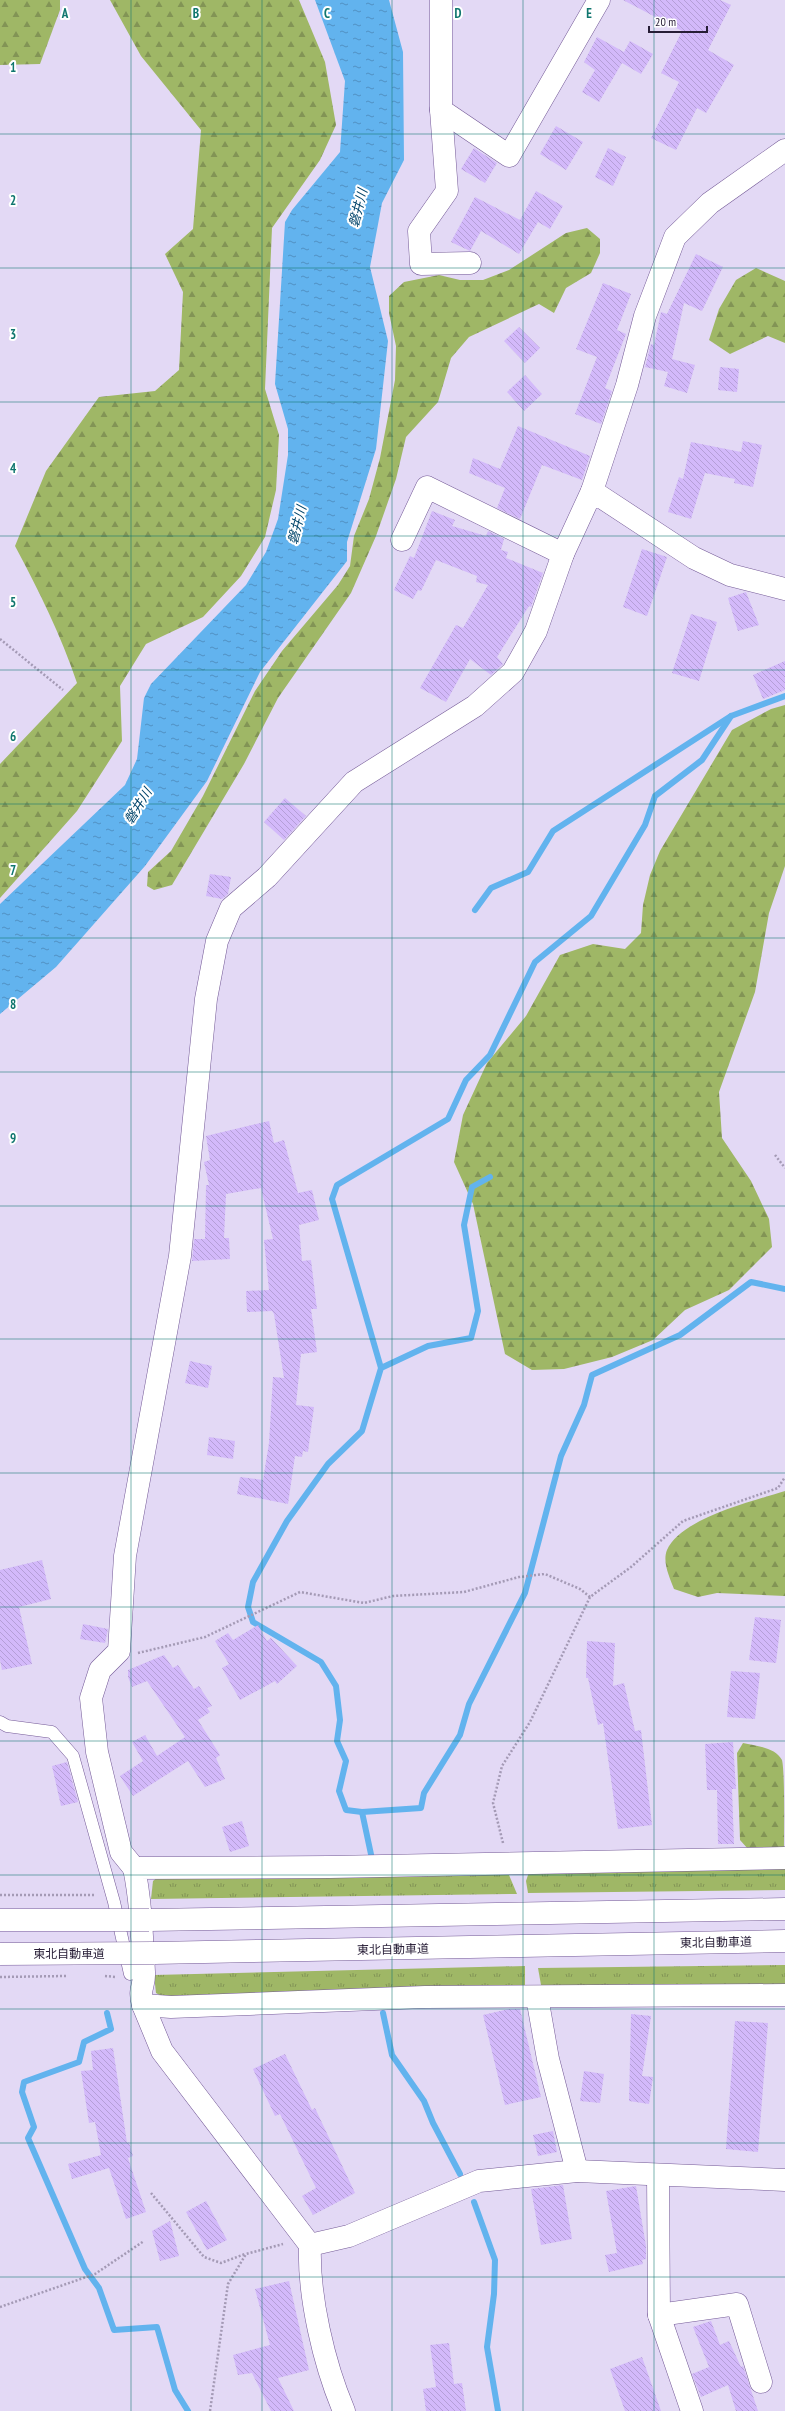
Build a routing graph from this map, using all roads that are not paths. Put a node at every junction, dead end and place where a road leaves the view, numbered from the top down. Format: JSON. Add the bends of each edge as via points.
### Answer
{"nodes":[{"id":1,"x":441,"y":0,"type":"edge"},
{"id":2,"x":599,"y":0,"type":"edge"},
{"id":3,"x":441,"y":110,"type":"junction"},
{"id":4,"x":785,"y":150,"type":"edge"},
{"id":5,"x":470,"y":263,"type":"dead end"},
{"id":6,"x":592,"y":491,"type":"junction"},
{"id":7,"x":402,"y":540,"type":"dead end"},
{"id":8,"x":563,"y":554,"type":"junction"},
{"id":9,"x":785,"y":589,"type":"edge"},
{"id":10,"x":0,"y":1722,"type":"edge"},
{"id":11,"x":785,"y":1858,"type":"edge"},
{"id":12,"x":134,"y":1868,"type":"junction"},
{"id":13,"x":785,"y":1909,"type":"edge"},
{"id":14,"x":0,"y":1920,"type":"edge"},
{"id":15,"x":785,"y":1941,"type":"edge"},
{"id":16,"x":0,"y":1954,"type":"edge"},
{"id":17,"x":136,"y":1988,"type":"junction"},
{"id":18,"x":785,"y":1995,"type":"edge"},
{"id":19,"x":537,"y":1997,"type":"junction"},
{"id":20,"x":577,"y":2171,"type":"junction"},
{"id":21,"x":658,"y":2175,"type":"junction"},
{"id":22,"x":785,"y":2180,"type":"edge"},
{"id":23,"x":307,"y":2242,"type":"junction"},
{"id":24,"x":659,"y":2315,"type":"junction"},
{"id":25,"x":761,"y":2382,"type":"dead end"},
{"id":26,"x":344,"y":2411,"type":"edge"},
{"id":27,"x":692,"y":2411,"type":"edge"}],
"edges":[{"from":1,"to":3,"type":"main road"},
{"from":2,"to":3,"type":"main road","via":[[510,156]]},
{"from":3,"to":5,"type":"main road","via":[[447,191],[419,230],[420,264]]},
{"from":4,"to":6,"type":"main road","via":[[710,203],[675,237],[645,316],[627,385]]},
{"from":6,"to":8,"type":"main road"},
{"from":6,"to":9,"type":"main road","via":[[694,558],[730,575]]},
{"from":7,"to":8,"type":"main road","via":[[427,487]]},
{"from":8,"to":12,"type":"main road","via":[[536,631],[513,672],[476,706],[354,782],[267,877],[231,908],[217,941],[206,999],[180,1256],[125,1556],[118,1651],[100,1670],[91,1698],[97,1752],[121,1852]]},
{"from":10,"to":17,"type":"lane","via":[[7,1726],[52,1732],[73,1756]]},
{"from":11,"to":12,"type":"main road","via":[[330,1867]]},
{"from":12,"to":17,"type":"main road","via":[[141,1901],[144,1969]]},
{"from":13,"to":14,"type":"main road","bridge":true,"via":[[149,1920]]},
{"from":15,"to":16,"type":"main road","name":"東北自動車道","bridge":true},
{"from":17,"to":19,"type":"main road","via":[[171,2007],[425,1997]]},
{"from":17,"to":23,"type":"main road","via":[[162,2051]]},
{"from":18,"to":19,"type":"main road"},
{"from":19,"to":20,"type":"main road","via":[[548,2059]]},
{"from":20,"to":21,"type":"main road"},
{"from":20,"to":23,"type":"main road","via":[[479,2181],[349,2236]]},
{"from":21,"to":22,"type":"main road"},
{"from":21,"to":24,"type":"main road"},
{"from":23,"to":26,"type":"main road","via":[[309,2274],[331,2381]]},
{"from":24,"to":25,"type":"main road","via":[[737,2304]]},
{"from":24,"to":27,"type":"main road"}]}
